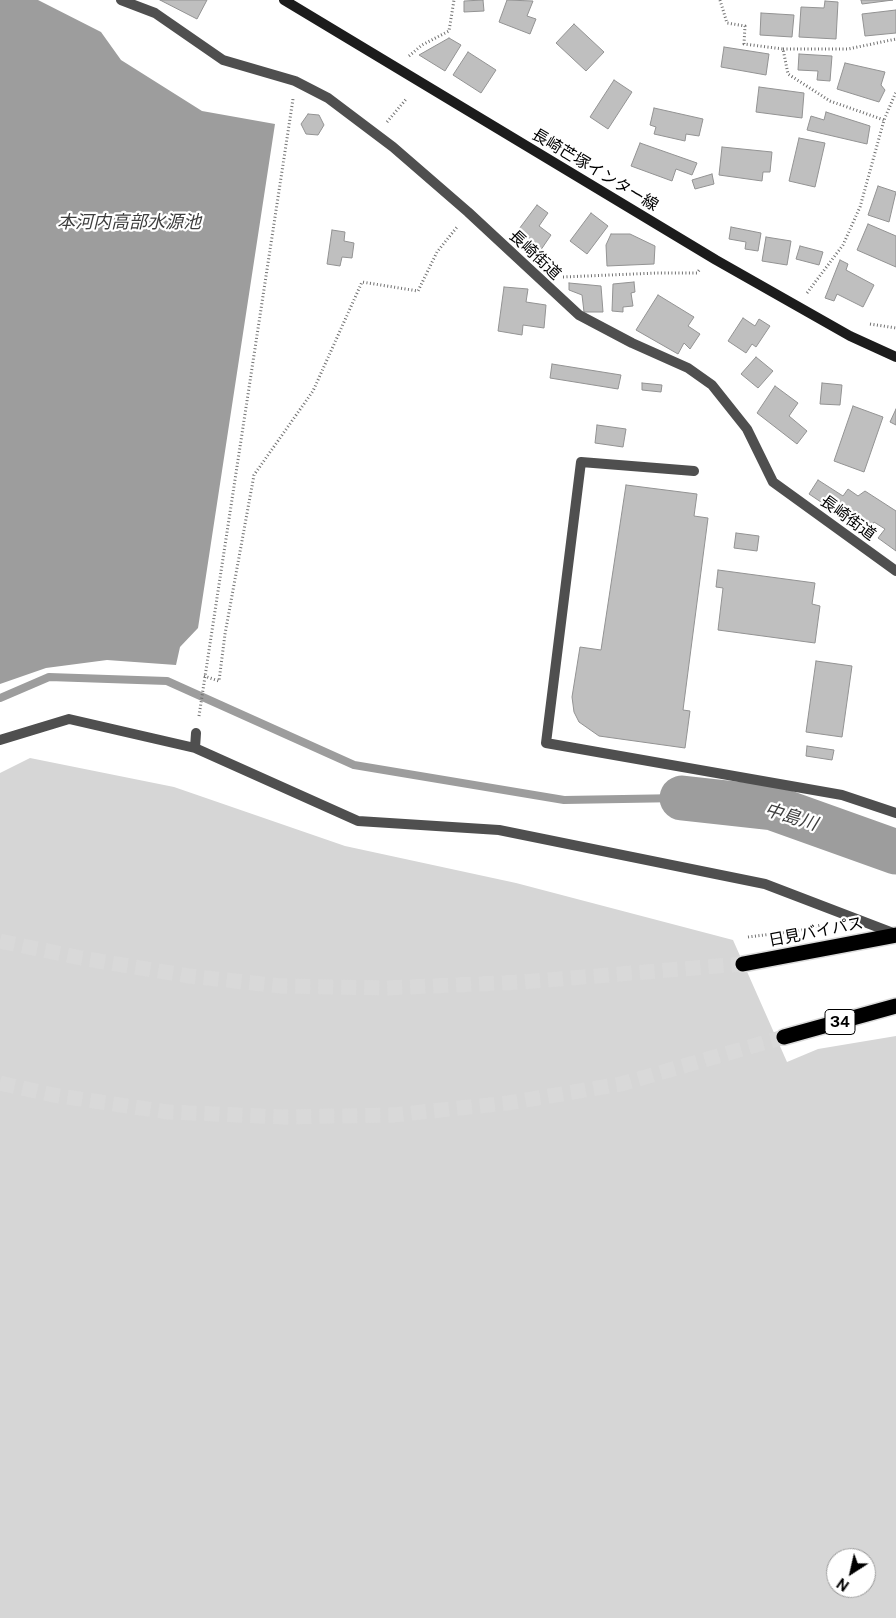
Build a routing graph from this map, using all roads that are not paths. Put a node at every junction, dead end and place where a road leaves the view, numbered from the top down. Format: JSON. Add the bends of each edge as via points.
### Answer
{"nodes":[{"id":1,"x":121,"y":0,"type":"edge"},
{"id":2,"x":284,"y":0,"type":"edge"},
{"id":3,"x":896,"y":357,"type":"edge"},
{"id":4,"x":694,"y":470,"type":"dead end"},
{"id":5,"x":896,"y":572,"type":"edge"},
{"id":6,"x":196,"y":733,"type":"road end"},
{"id":7,"x":0,"y":740,"type":"edge"},
{"id":8,"x":196,"y":748,"type":"junction"},
{"id":9,"x":896,"y":812,"type":"edge"},
{"id":10,"x":896,"y":935,"type":"edge"},
{"id":11,"x":743,"y":964,"type":"tunnel mouth"},
{"id":12,"x":896,"y":1006,"type":"edge"},
{"id":13,"x":784,"y":1037,"type":"tunnel mouth"}],
"edges":[{"from":1,"to":5,"type":"street","name":"長崎街道","via":[[155,13],[223,60],[296,81],[328,98],[393,147],[579,315],[688,368],[712,386],[746,429],[773,482]]},
{"from":2,"to":3,"type":"main road","name":"長崎芒塚インター線","via":[[716,260],[850,336]]},
{"from":4,"to":9,"type":"street","via":[[581,462],[546,743],[842,795]]},
{"from":6,"to":8,"type":"street"},
{"from":7,"to":8,"type":"street","via":[[69,719]]},
{"from":8,"to":10,"type":"street","via":[[358,822],[499,830],[765,884]]},
{"from":10,"to":11,"type":"highway","name":"日見バイパス"},
{"from":12,"to":13,"type":"highway","number":"34"}]}
